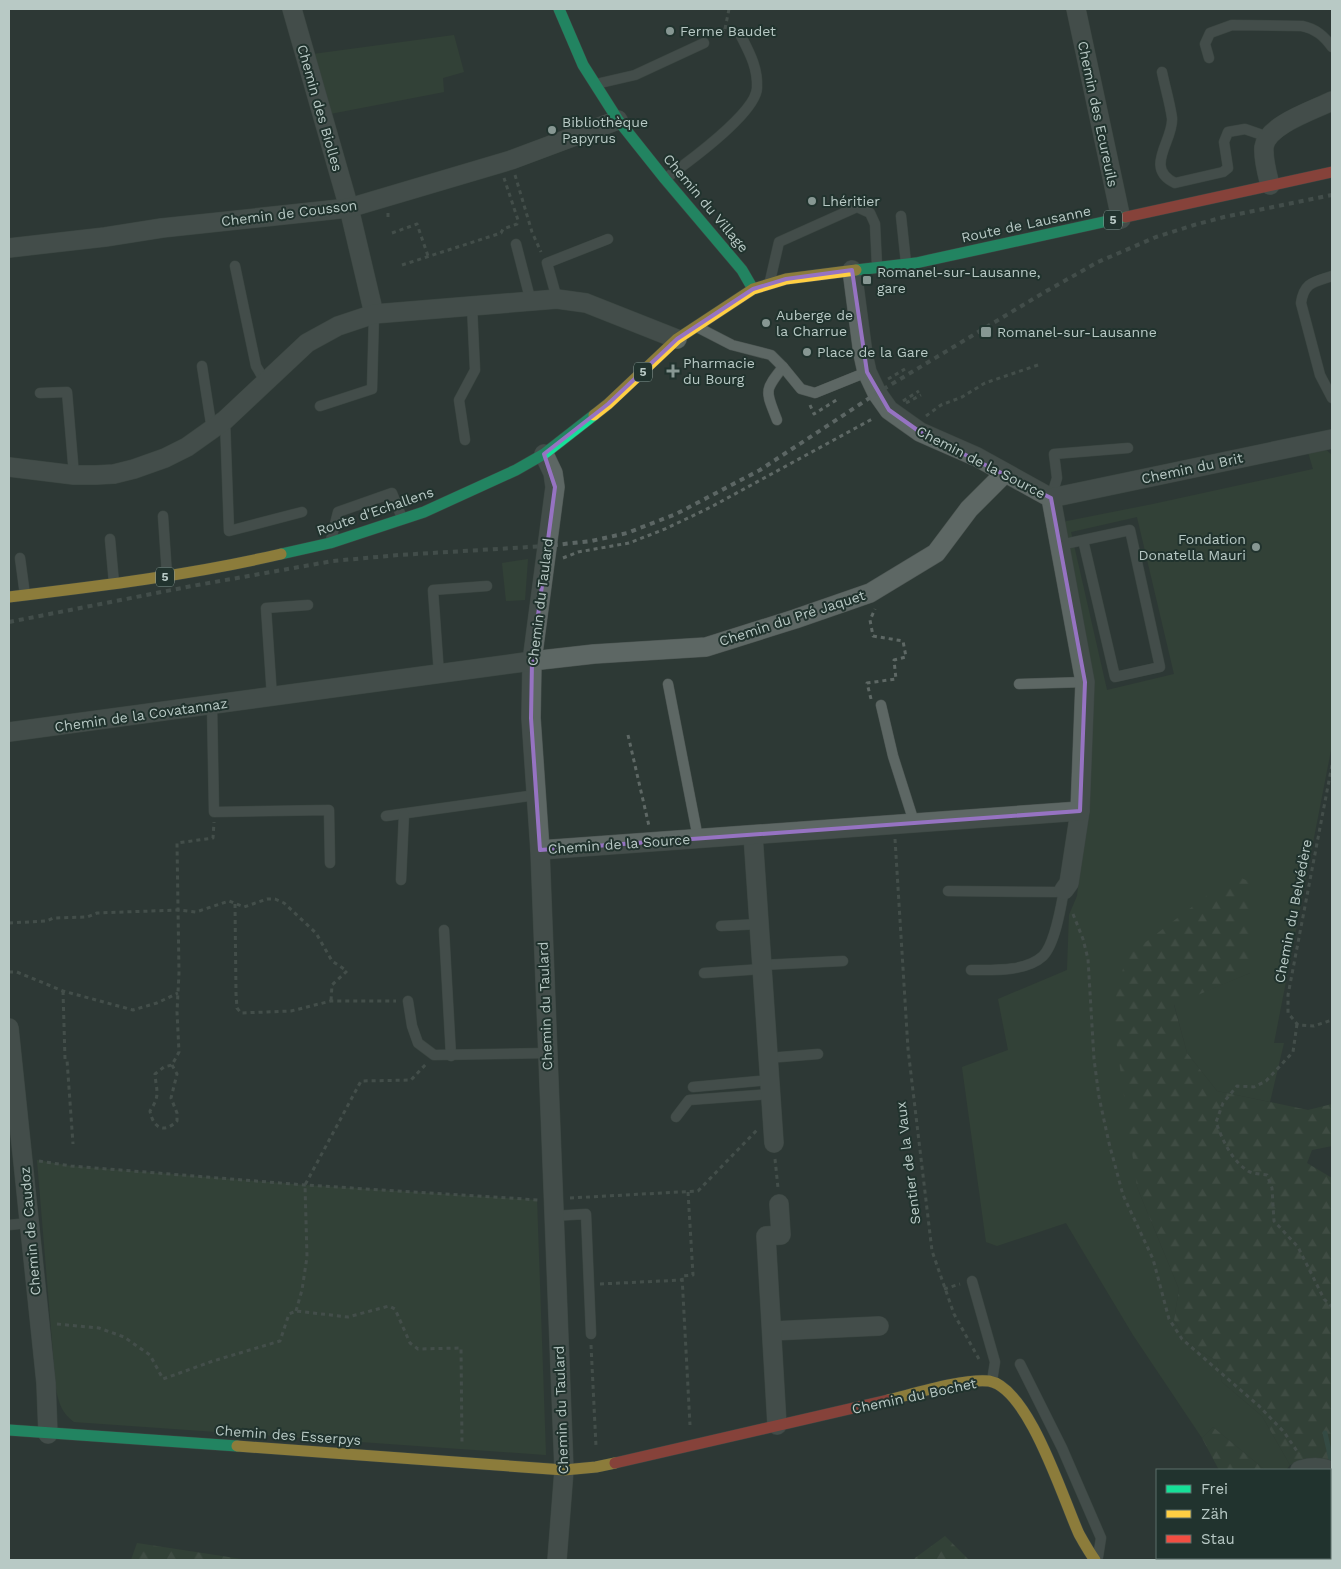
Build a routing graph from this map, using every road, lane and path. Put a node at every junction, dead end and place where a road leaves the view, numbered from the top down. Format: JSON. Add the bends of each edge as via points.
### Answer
{"nodes":[{"id":1,"x":292,"y":9,"type":"edge"},
{"id":2,"x":559,"y":9,"type":"edge"},
{"id":3,"x":729,"y":9,"type":"edge"},
{"id":4,"x":1076,"y":9,"type":"edge"},
{"id":5,"x":725,"y":29,"type":"junction"},
{"id":6,"x":740,"y":34,"type":"joint"},
{"id":7,"x":704,"y":43,"type":"joint"},
{"id":8,"x":1332,"y":47,"type":"edge"},
{"id":9,"x":1209,"y":58,"type":"dead end"},
{"id":10,"x":1162,"y":72,"type":"dead end"},
{"id":11,"x":595,"y":85,"type":"junction"},
{"id":12,"x":1332,"y":101,"type":"edge"},
{"id":13,"x":618,"y":120,"type":"junction"},
{"id":14,"x":1268,"y":137,"type":"junction"},
{"id":15,"x":505,"y":162,"type":"junction"},
{"id":16,"x":1332,"y":172,"type":"edge"},
{"id":17,"x":665,"y":179,"type":"junction"},
{"id":18,"x":1270,"y":185,"type":"junction"},
{"id":19,"x":349,"y":208,"type":"junction"},
{"id":20,"x":901,"y":216,"type":"dead end"},
{"id":21,"x":1121,"y":219,"type":"junction"},
{"id":22,"x":392,"y":232,"type":"dead end"},
{"id":23,"x":608,"y":239,"type":"dead end"},
{"id":24,"x":516,"y":244,"type":"dead end"},
{"id":25,"x":9,"y":248,"type":"edge"},
{"id":26,"x":428,"y":256,"type":"junction"},
{"id":27,"x":547,"y":263,"type":"junction"},
{"id":28,"x":402,"y":264,"type":"dead end"},
{"id":29,"x":906,"y":264,"type":"junction"},
{"id":30,"x":235,"y":266,"type":"dead end"},
{"id":31,"x":877,"y":267,"type":"junction"},
{"id":32,"x":852,"y":270,"type":"junction"},
{"id":33,"x":1332,"y":276,"type":"edge"},
{"id":34,"x":770,"y":283,"type":"junction"},
{"id":35,"x":753,"y":289,"type":"junction"},
{"id":36,"x":557,"y":299,"type":"junction"},
{"id":37,"x":531,"y":302,"type":"junction"},
{"id":38,"x":472,"y":306,"type":"junction"},
{"id":39,"x":374,"y":314,"type":"junction"},
{"id":40,"x":697,"y":326,"type":"junction"},
{"id":41,"x":677,"y":339,"type":"junction"},
{"id":42,"x":1041,"y":364,"type":"dead end"},
{"id":43,"x":202,"y":366,"type":"dead end"},
{"id":44,"x":783,"y":367,"type":"junction"},
{"id":45,"x":867,"y":372,"type":"junction"},
{"id":46,"x":266,"y":383,"type":"junction"},
{"id":47,"x":40,"y":393,"type":"dead end"},
{"id":48,"x":921,"y":395,"type":"dead end"},
{"id":49,"x":1332,"y":398,"type":"edge"},
{"id":50,"x":320,"y":406,"type":"dead end"},
{"id":51,"x":891,"y":406,"type":"junction"},
{"id":52,"x":777,"y":420,"type":"dead end"},
{"id":53,"x":218,"y":425,"type":"junction"},
{"id":54,"x":911,"y":426,"type":"junction"},
{"id":55,"x":1332,"y":439,"type":"edge"},
{"id":56,"x":465,"y":440,"type":"dead end"},
{"id":57,"x":1128,"y":448,"type":"dead end"},
{"id":58,"x":544,"y":454,"type":"junction"},
{"id":59,"x":9,"y":467,"type":"edge"},
{"id":60,"x":1006,"y":472,"type":"junction"},
{"id":61,"x":74,"y":475,"type":"junction"},
{"id":62,"x":1051,"y":498,"type":"junction"},
{"id":63,"x":302,"y":512,"type":"dead end"},
{"id":64,"x":163,"y":516,"type":"dead end"},
{"id":65,"x":403,"y":519,"type":"junction"},
{"id":66,"x":110,"y":539,"type":"dead end"},
{"id":67,"x":1083,"y":540,"type":"junction"},
{"id":68,"x":330,"y":543,"type":"junction"},
{"id":69,"x":1060,"y":545,"type":"junction"},
{"id":70,"x":20,"y":558,"type":"dead end"},
{"id":71,"x":560,"y":559,"type":"dead end"},
{"id":72,"x":167,"y":576,"type":"junction"},
{"id":73,"x":114,"y":584,"type":"junction"},
{"id":74,"x":487,"y":586,"type":"dead end"},
{"id":75,"x":25,"y":596,"type":"junction"},
{"id":76,"x":9,"y":597,"type":"edge"},
{"id":77,"x":308,"y":605,"type":"dead end"},
{"id":78,"x":532,"y":661,"type":"junction"},
{"id":79,"x":439,"y":674,"type":"junction"},
{"id":80,"x":1086,"y":682,"type":"junction"},
{"id":81,"x":668,"y":684,"type":"dead end"},
{"id":82,"x":1019,"y":684,"type":"dead end"},
{"id":83,"x":272,"y":697,"type":"junction"},
{"id":84,"x":212,"y":705,"type":"junction"},
{"id":85,"x":881,"y":705,"type":"dead end"},
{"id":86,"x":9,"y":732,"type":"edge"},
{"id":87,"x":628,"y":735,"type":"dead end"},
{"id":88,"x":1332,"y":765,"type":"edge"},
{"id":89,"x":536,"y":795,"type":"junction"},
{"id":90,"x":1080,"y":810,"type":"junction"},
{"id":91,"x":214,"y":812,"type":"junction"},
{"id":92,"x":404,"y":814,"type":"junction"},
{"id":93,"x":386,"y":816,"type":"dead end"},
{"id":94,"x":914,"y":822,"type":"junction"},
{"id":95,"x":894,"y":824,"type":"junction"},
{"id":96,"x":754,"y":835,"type":"junction"},
{"id":97,"x":698,"y":838,"type":"junction"},
{"id":98,"x":652,"y":842,"type":"junction"},
{"id":99,"x":540,"y":850,"type":"junction"},
{"id":100,"x":330,"y":863,"type":"dead end"},
{"id":101,"x":401,"y":880,"type":"dead end"},
{"id":102,"x":1064,"y":890,"type":"junction"},
{"id":103,"x":948,"y":891,"type":"dead end"},
{"id":104,"x":235,"y":904,"type":"junction"},
{"id":105,"x":178,"y":910,"type":"junction"},
{"id":106,"x":9,"y":923,"type":"edge"},
{"id":107,"x":759,"y":924,"type":"junction"},
{"id":108,"x":721,"y":926,"type":"dead end"},
{"id":109,"x":444,"y":930,"type":"dead end"},
{"id":110,"x":843,"y":961,"type":"dead end"},
{"id":111,"x":761,"y":967,"type":"junction"},
{"id":112,"x":972,"y":970,"type":"dead end"},
{"id":113,"x":9,"y":972,"type":"edge"},
{"id":114,"x":704,"y":973,"type":"dead end"},
{"id":115,"x":63,"y":991,"type":"junction"},
{"id":116,"x":178,"y":993,"type":"junction"},
{"id":117,"x":408,"y":1001,"type":"joint"},
{"id":118,"x":331,"y":1002,"type":"junction"},
{"id":119,"x":1332,"y":1020,"type":"edge"},
{"id":120,"x":1297,"y":1024,"type":"junction"},
{"id":121,"x":9,"y":1028,"type":"edge"},
{"id":122,"x":547,"y":1053,"type":"junction"},
{"id":123,"x":818,"y":1054,"type":"dead end"},
{"id":124,"x":434,"y":1055,"type":"junction"},
{"id":125,"x":451,"y":1056,"type":"junction"},
{"id":126,"x":768,"y":1058,"type":"junction"},
{"id":127,"x":172,"y":1065,"type":"junction"},
{"id":128,"x":692,"y":1087,"type":"dead end"},
{"id":129,"x":770,"y":1087,"type":"junction"},
{"id":130,"x":771,"y":1115,"type":"junction"},
{"id":131,"x":676,"y":1117,"type":"dead end"},
{"id":132,"x":774,"y":1143,"type":"joint"},
{"id":133,"x":73,"y":1144,"type":"dead end"},
{"id":134,"x":37,"y":1160,"type":"dead end"},
{"id":135,"x":305,"y":1185,"type":"junction"},
{"id":136,"x":688,"y":1192,"type":"junction"},
{"id":137,"x":562,"y":1199,"type":"dead end"},
{"id":138,"x":539,"y":1200,"type":"dead end"},
{"id":139,"x":779,"y":1204,"type":"joint"},
{"id":140,"x":553,"y":1216,"type":"junction"},
{"id":141,"x":29,"y":1222,"type":"junction"},
{"id":142,"x":9,"y":1225,"type":"edge"},
{"id":143,"x":682,"y":1280,"type":"junction"},
{"id":144,"x":972,"y":1281,"type":"dead end"},
{"id":145,"x":589,"y":1285,"type":"junction"},
{"id":146,"x":1332,"y":1307,"type":"edge"},
{"id":147,"x":296,"y":1311,"type":"junction"},
{"id":148,"x":39,"y":1323,"type":"junction"},
{"id":149,"x":879,"y":1326,"type":"dead end"},
{"id":150,"x":772,"y":1331,"type":"junction"},
{"id":151,"x":591,"y":1334,"type":"joint"},
{"id":152,"x":1020,"y":1364,"type":"dead end"},
{"id":153,"x":992,"y":1382,"type":"junction"},
{"id":154,"x":777,"y":1426,"type":"junction"},
{"id":155,"x":690,"y":1428,"type":"dead end"},
{"id":156,"x":9,"y":1430,"type":"edge"},
{"id":157,"x":48,"y":1434,"type":"junction"},
{"id":158,"x":462,"y":1444,"type":"dead end"},
{"id":159,"x":596,"y":1450,"type":"dead end"},
{"id":160,"x":1305,"y":1469,"type":"edge"},
{"id":161,"x":1329,"y":1469,"type":"edge"},
{"id":162,"x":564,"y":1470,"type":"junction"},
{"id":163,"x":557,"y":1560,"type":"edge"},
{"id":164,"x":1096,"y":1560,"type":"edge"}],
"edges":[{"from":1,"to":19,"type":"street","name":"Chemin des Biolles"},
{"from":2,"to":11,"type":"street","name":"Chemin du Village"},
{"from":3,"to":5,"type":"path"},
{"from":4,"to":21,"type":"street","name":"Chemin des Ecureuils"},
{"from":5,"to":6,"type":"path","via":[[734,29]]},
{"from":5,"to":7,"type":"path"},
{"from":6,"to":17,"type":"lane","via":[[756,66],[757,90],[750,106],[696,157]]},
{"from":7,"to":11,"type":"lane","via":[[635,75]]},
{"from":8,"to":9,"type":"lane","via":[[1322,35],[1302,26],[1232,25],[1210,32],[1205,44]]},
{"from":10,"to":14,"type":"lane","via":[[1172,120],[1160,158],[1161,170],[1168,180],[1175,183],[1223,172],[1228,168],[1224,142],[1228,132],[1245,129]]},
{"from":11,"to":13,"type":"street","name":"Chemin du Village"},
{"from":12,"to":14,"type":"street","via":[[1279,127]]},
{"from":13,"to":15,"type":"street","name":"Chemin de Cousson"},
{"from":13,"to":17,"type":"street","name":"Chemin du Village"},
{"from":14,"to":18,"type":"street","via":[[1264,154]]},
{"from":15,"to":19,"type":"street","name":"Chemin de Cousson"},
{"from":15,"to":26,"type":"path","via":[[518,220],[516,224]]},
{"from":15,"to":27,"type":"path"},
{"from":16,"to":18,"type":"street","name":"Route de Lausanne","number":"5"},
{"from":17,"to":35,"type":"street","name":"Chemin du Village","via":[[742,270]]},
{"from":18,"to":21,"type":"street","name":"Route de Lausanne","number":"5"},
{"from":19,"to":25,"type":"street","name":"Chemin de Cousson"},
{"from":19,"to":39,"type":"street","name":"Chemin des Biolles"},
{"from":20,"to":29,"type":"lane"},
{"from":21,"to":29,"type":"street","name":"Route de Lausanne","number":"5"},
{"from":22,"to":26,"type":"path","via":[[417,224]]},
{"from":23,"to":27,"type":"lane"},
{"from":24,"to":37,"type":"lane"},
{"from":26,"to":28,"type":"path"},
{"from":27,"to":36,"type":"lane"},
{"from":29,"to":31,"type":"street","name":"Route de Lausanne","number":"5"},
{"from":30,"to":46,"type":"lane","via":[[256,366]]},
{"from":31,"to":32,"type":"street","name":"Route de Lausanne","number":"5"},
{"from":31,"to":34,"type":"lane","via":[[875,224],[870,213],[857,207],[779,242]]},
{"from":32,"to":34,"type":"street","name":"Route de Lausanne","number":"5"},
{"from":32,"to":45,"type":"street"},
{"from":33,"to":49,"type":"lane","via":[[1311,282],[1302,292],[1301,303],[1320,375]]},
{"from":34,"to":35,"type":"street","name":"Route de Lausanne","number":"5"},
{"from":35,"to":40,"type":"street","name":"Route d'Echallens","number":"5"},
{"from":36,"to":37,"type":"street"},
{"from":36,"to":41,"type":"street","via":[[586,303]]},
{"from":37,"to":38,"type":"street"},
{"from":38,"to":39,"type":"street"},
{"from":38,"to":56,"type":"lane","via":[[475,370],[459,400]]},
{"from":39,"to":46,"type":"street","via":[[338,326],[307,344]]},
{"from":39,"to":50,"type":"lane","via":[[372,389]]},
{"from":40,"to":41,"type":"street","name":"Route d'Echallens","number":"5"},
{"from":40,"to":44,"type":"lane","via":[[732,345],[771,355]]},
{"from":41,"to":58,"type":"street","name":"Route d'Echallens","number":"5","via":[[608,404]]},
{"from":42,"to":54,"type":"path","via":[[941,405]]},
{"from":43,"to":53,"type":"lane"},
{"from":44,"to":45,"type":"lane","via":[[801,390],[815,393]]},
{"from":44,"to":52,"type":"lane","via":[[769,384],[767,394]]},
{"from":45,"to":51,"type":"street"},
{"from":46,"to":53,"type":"street"},
{"from":47,"to":61,"type":"lane","via":[[67,392]]},
{"from":48,"to":51,"type":"path"},
{"from":51,"to":54,"type":"street","name":"Chemin de la Source"},
{"from":51,"to":71,"type":"path","via":[[711,507],[665,529],[629,542]]},
{"from":53,"to":61,"type":"street","via":[[187,447],[134,470]]},
{"from":53,"to":63,"type":"lane","via":[[229,531]]},
{"from":54,"to":60,"type":"street","name":"Chemin de la Source"},
{"from":55,"to":62,"type":"street","name":"Chemin du Brit"},
{"from":57,"to":62,"type":"lane","via":[[1054,454],[1057,478]]},
{"from":58,"to":65,"type":"street","name":"Route d'Echallens","number":"5","via":[[516,470]]},
{"from":58,"to":78,"type":"street","name":"Chemin du Taulard","via":[[555,486]]},
{"from":59,"to":61,"type":"street"},
{"from":60,"to":62,"type":"street","name":"Chemin de la Source"},
{"from":60,"to":78,"type":"street","name":"Chemin du Pré Jaquet","via":[[969,509],[936,553],[870,593],[706,647]]},
{"from":62,"to":69,"type":"street","name":"Chemin de la Source"},
{"from":64,"to":72,"type":"lane"},
{"from":65,"to":68,"type":"street","name":"Route d'Echallens","number":"5"},
{"from":65,"to":68,"type":"lane","via":[[392,493],[338,512]]},
{"from":66,"to":73,"type":"lane"},
{"from":67,"to":67,"type":"lane","via":[[1130,530],[1160,667],[1115,678]]},
{"from":67,"to":69,"type":"lane"},
{"from":68,"to":72,"type":"street","name":"Route d'Echallens","number":"5"},
{"from":69,"to":80,"type":"street","name":"Chemin de la Source"},
{"from":70,"to":75,"type":"lane"},
{"from":72,"to":73,"type":"street","name":"Route d'Echallens","number":"5"},
{"from":73,"to":75,"type":"street","name":"Route d'Echallens","number":"5"},
{"from":74,"to":79,"type":"lane","via":[[433,590]]},
{"from":75,"to":76,"type":"street","name":"Route d'Echallens","number":"5"},
{"from":77,"to":83,"type":"lane","via":[[266,608]]},
{"from":78,"to":79,"type":"street","name":"Chemin de la Covatannaz"},
{"from":78,"to":89,"type":"street","name":"Chemin du Taulard","via":[[531,718]]},
{"from":79,"to":83,"type":"street","name":"Chemin de la Covatannaz"},
{"from":80,"to":82,"type":"lane"},
{"from":80,"to":90,"type":"street","name":"Chemin de la Source"},
{"from":81,"to":97,"type":"lane","name":"Chemin de la Source"},
{"from":83,"to":84,"type":"street","name":"Chemin de la Covatannaz"},
{"from":84,"to":86,"type":"street","name":"Chemin de la Covatannaz"},
{"from":84,"to":91,"type":"lane"},
{"from":85,"to":94,"type":"lane"},
{"from":87,"to":98,"type":"path"},
{"from":88,"to":120,"type":"path","name":"Chemin du Belvédère","via":[[1288,995],[1288,1013]]},
{"from":89,"to":92,"type":"lane"},
{"from":89,"to":99,"type":"street","name":"Chemin du Taulard"},
{"from":90,"to":94,"type":"street","name":"Chemin de la Source"},
{"from":90,"to":102,"type":"street","name":"Chemin de la Source","via":[[1069,883]]},
{"from":91,"to":100,"type":"lane","via":[[329,810]]},
{"from":91,"to":105,"type":"path","via":[[213,838],[177,842]]},
{"from":92,"to":93,"type":"lane"},
{"from":92,"to":101,"type":"lane"},
{"from":94,"to":95,"type":"street","name":"Chemin de la Source"},
{"from":95,"to":96,"type":"street","name":"Chemin de la Source"},
{"from":95,"to":153,"type":"path","name":"Sentier de la Vaux","via":[[908,1049],[932,1251],[954,1314]]},
{"from":96,"to":97,"type":"street","name":"Chemin de la Source"},
{"from":96,"to":107,"type":"street"},
{"from":97,"to":98,"type":"street","name":"Chemin de la Source"},
{"from":98,"to":99,"type":"street","name":"Chemin de la Source"},
{"from":99,"to":122,"type":"street","name":"Chemin du Taulard"},
{"from":102,"to":103,"type":"lane"},
{"from":102,"to":112,"type":"lane","name":"Chemin de la Source","via":[[1051,943],[1042,957],[1006,970]]},
{"from":102,"to":160,"type":"path","via":[[1086,948],[1094,1059],[1109,1144],[1123,1195],[1153,1259],[1169,1319],[1182,1339],[1284,1432]]},
{"from":104,"to":105,"type":"path","via":[[229,901],[196,912]]},
{"from":104,"to":118,"type":"path","via":[[244,907],[275,899],[300,917],[320,939],[332,961],[347,970],[332,985]]},
{"from":104,"to":118,"type":"path","via":[[236,994],[237,1008],[241,1013],[291,1010]]},
{"from":105,"to":106,"type":"path","via":[[97,913],[87,917]]},
{"from":105,"to":116,"type":"path"},
{"from":107,"to":108,"type":"lane"},
{"from":107,"to":111,"type":"street"},
{"from":109,"to":125,"type":"lane"},
{"from":110,"to":111,"type":"lane"},
{"from":111,"to":114,"type":"lane"},
{"from":111,"to":126,"type":"street"},
{"from":113,"to":115,"type":"path","via":[[17,972]]},
{"from":115,"to":116,"type":"path","via":[[133,1010]]},
{"from":115,"to":133,"type":"path"},
{"from":116,"to":127,"type":"path","via":[[180,1052]]},
{"from":117,"to":118,"type":"path"},
{"from":117,"to":124,"type":"lane","via":[[418,1043]]},
{"from":119,"to":120,"type":"path","via":[[1314,1026]]},
{"from":120,"to":146,"type":"path","via":[[1293,1052],[1266,1081],[1254,1087],[1237,1086],[1223,1103],[1216,1122],[1222,1140],[1234,1157],[1248,1171],[1267,1175],[1272,1188],[1274,1221],[1298,1247],[1324,1299]]},
{"from":121,"to":141,"type":"street","name":"Chemin de Caudoz"},
{"from":122,"to":125,"type":"lane"},
{"from":122,"to":140,"type":"street","name":"Chemin du Taulard"},
{"from":123,"to":126,"type":"lane"},
{"from":124,"to":125,"type":"lane"},
{"from":124,"to":135,"type":"path","via":[[412,1080],[361,1081]]},
{"from":126,"to":129,"type":"street"},
{"from":127,"to":127,"type":"path","via":[[155,1074],[158,1092],[150,1111],[156,1125],[163,1128],[177,1121],[171,1098],[177,1074]]},
{"from":128,"to":129,"type":"lane"},
{"from":129,"to":130,"type":"street"},
{"from":129,"to":131,"type":"lane","via":[[689,1100]]},
{"from":130,"to":132,"type":"street"},
{"from":130,"to":136,"type":"path","via":[[698,1192]]},
{"from":132,"to":139,"type":"path"},
{"from":134,"to":135,"type":"path","via":[[71,1166]]},
{"from":135,"to":138,"type":"path"},
{"from":135,"to":147,"type":"path","via":[[307,1257]]},
{"from":136,"to":137,"type":"path"},
{"from":136,"to":143,"type":"path","via":[[693,1275],[682,1276]]},
{"from":139,"to":150,"type":"street","via":[[780,1235],[766,1236]]},
{"from":140,"to":145,"type":"lane","via":[[586,1214]]},
{"from":140,"to":162,"type":"street","name":"Chemin du Taulard"},
{"from":141,"to":142,"type":"lane"},
{"from":141,"to":148,"type":"street","name":"Chemin de Caudoz"},
{"from":143,"to":145,"type":"path"},
{"from":143,"to":155,"type":"path"},
{"from":144,"to":153,"type":"lane","via":[[995,1362]]},
{"from":145,"to":151,"type":"lane"},
{"from":147,"to":148,"type":"path","via":[[289,1314],[280,1341],[163,1379],[150,1355],[124,1337],[99,1328]]},
{"from":147,"to":158,"type":"path","via":[[348,1317],[389,1306],[395,1309],[410,1343],[418,1349],[461,1348]]},
{"from":148,"to":157,"type":"street","name":"Chemin de Caudoz"},
{"from":149,"to":150,"type":"street"},
{"from":150,"to":154,"type":"street"},
{"from":151,"to":159,"type":"path"},
{"from":152,"to":164,"type":"lane","via":[[1102,1538]]},
{"from":153,"to":154,"type":"street","name":"Chemin du Bochet","via":[[959,1384]]},
{"from":153,"to":164,"type":"street","name":"Chemin du Bochet","via":[[1014,1395],[1023,1410],[1056,1477],[1078,1532]]},
{"from":154,"to":162,"type":"street","name":"Chemin du Bochet","via":[[596,1467]]},
{"from":156,"to":157,"type":"street","name":"Chemin des Esserpys"},
{"from":157,"to":162,"type":"street","name":"Chemin des Esserpys"},
{"from":160,"to":161,"type":"street"},
{"from":162,"to":163,"type":"street","name":"Chemin du Taulard"}]}
